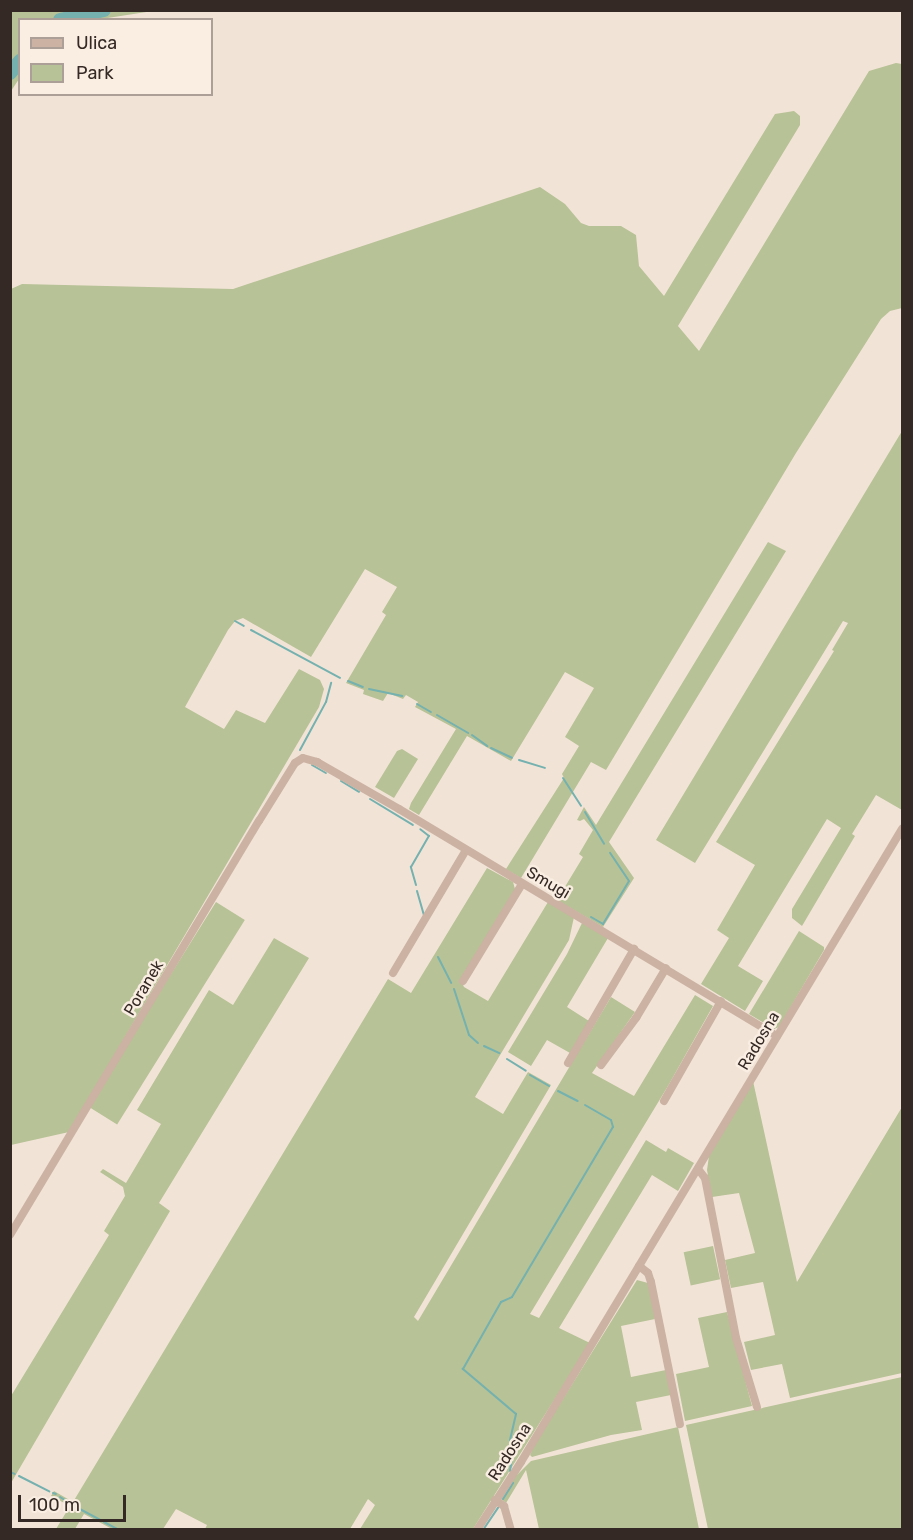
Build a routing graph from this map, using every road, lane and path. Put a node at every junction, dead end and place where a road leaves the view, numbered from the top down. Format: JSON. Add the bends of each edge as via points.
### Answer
{"nodes":[{"id":1,"x":303,"y":758,"type":"joint"},
{"id":2,"x":903,"y":829,"type":"edge"},
{"id":3,"x":466,"y":850,"type":"junction"},
{"id":4,"x":522,"y":884,"type":"junction"},
{"id":5,"x":634,"y":949,"type":"junction"},
{"id":6,"x":666,"y":969,"type":"junction"},
{"id":7,"x":393,"y":973,"type":"dead end"},
{"id":8,"x":463,"y":981,"type":"dead end"},
{"id":9,"x":720,"y":1001,"type":"junction"},
{"id":10,"x":777,"y":1036,"type":"junction"},
{"id":11,"x":568,"y":1064,"type":"dead end"},
{"id":12,"x":601,"y":1065,"type":"dead end"},
{"id":13,"x":664,"y":1101,"type":"dead end"},
{"id":14,"x":698,"y":1169,"type":"junction"},
{"id":15,"x":10,"y":1235,"type":"edge"},
{"id":16,"x":639,"y":1266,"type":"junction"},
{"id":17,"x":757,"y":1407,"type":"dead end"},
{"id":18,"x":680,"y":1424,"type":"dead end"},
{"id":19,"x":495,"y":1500,"type":"junction"},
{"id":20,"x":477,"y":1530,"type":"edge"},
{"id":21,"x":511,"y":1530,"type":"edge"}],
"edges":[{"from":1,"to":3,"type":"street","name":"Smugi","via":[[317,762]]},
{"from":1,"to":15,"type":"street","name":"Poranek","via":[[295,763],[259,821]]},
{"from":2,"to":10,"type":"street","name":"Radosna"},
{"from":3,"to":4,"type":"street","name":"Smugi"},
{"from":3,"to":7,"type":"street"},
{"from":4,"to":5,"type":"street","name":"Smugi"},
{"from":4,"to":8,"type":"street"},
{"from":5,"to":6,"type":"street","name":"Smugi"},
{"from":5,"to":11,"type":"street"},
{"from":6,"to":9,"type":"street","name":"Smugi"},
{"from":6,"to":12,"type":"street"},
{"from":9,"to":10,"type":"street","name":"Smugi"},
{"from":9,"to":13,"type":"street"},
{"from":10,"to":14,"type":"street","name":"Radosna"},
{"from":14,"to":16,"type":"street","name":"Radosna"},
{"from":14,"to":17,"type":"street","via":[[705,1178],[736,1338]]},
{"from":16,"to":18,"type":"street","via":[[651,1282]]},
{"from":16,"to":19,"type":"street","name":"Radosna"},
{"from":19,"to":20,"type":"street","name":"Radosna"},
{"from":19,"to":21,"type":"street","via":[[504,1506]]}]}
